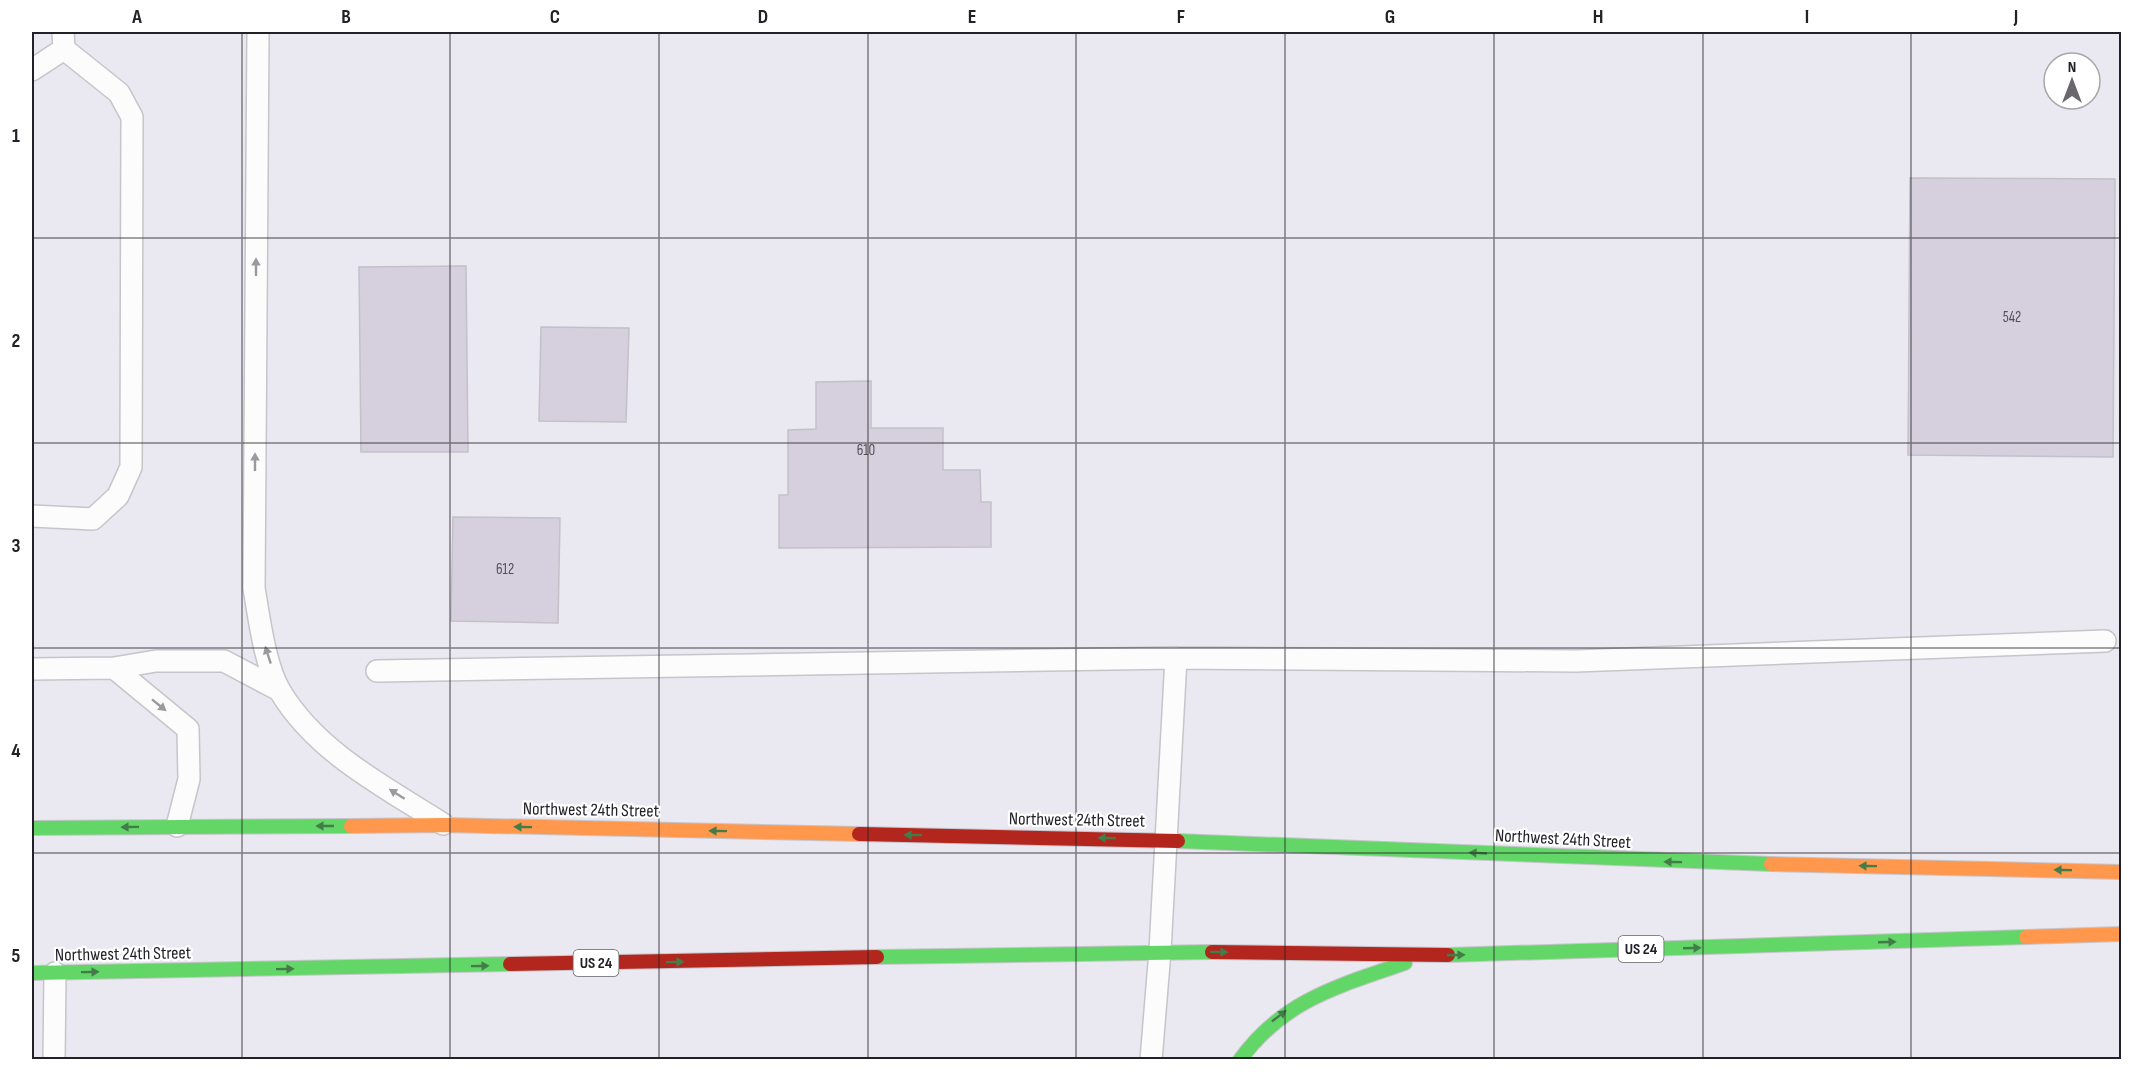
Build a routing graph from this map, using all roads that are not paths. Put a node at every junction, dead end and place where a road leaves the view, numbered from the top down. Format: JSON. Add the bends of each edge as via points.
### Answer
{"nodes":[{"id":1,"x":258,"y":32,"type":"edge"},
{"id":2,"x":63,"y":40,"type":"edge"},
{"id":3,"x":32,"y":70,"type":"edge"},
{"id":4,"x":32,"y":516,"type":"edge"},
{"id":5,"x":2105,"y":641,"type":"dead end"},
{"id":6,"x":1176,"y":658,"type":"junction"},
{"id":7,"x":114,"y":668,"type":"junction"},
{"id":8,"x":32,"y":669,"type":"edge"},
{"id":9,"x":377,"y":671,"type":"dead end"},
{"id":10,"x":279,"y":690,"type":"junction"},
{"id":11,"x":446,"y":825,"type":"junction"},
{"id":12,"x":177,"y":826,"type":"junction"},
{"id":13,"x":32,"y":828,"type":"edge"},
{"id":14,"x":1166,"y":840,"type":"junction"},
{"id":15,"x":2121,"y":872,"type":"edge"},
{"id":16,"x":2121,"y":934,"type":"edge"},
{"id":17,"x":1160,"y":951,"type":"junction"},
{"id":18,"x":1422,"y":956,"type":"junction"},
{"id":19,"x":32,"y":973,"type":"edge"},
{"id":20,"x":55,"y":973,"type":"junction"},
{"id":21,"x":54,"y":1059,"type":"edge"},
{"id":22,"x":1151,"y":1059,"type":"edge"},
{"id":23,"x":1240,"y":1059,"type":"edge"}],
"edges":[{"from":10,"to":1,"type":"lane","one_way":true,"via":[[263,641],[254,588]]},
{"from":2,"to":3,"type":"lane"},
{"from":2,"to":4,"type":"lane","via":[[119,93],[132,117],[131,467],[118,496],[93,519]]},
{"from":5,"to":6,"type":"lane","via":[[1576,661]]},
{"from":6,"to":9,"type":"lane"},
{"from":6,"to":14,"type":"lane"},
{"from":7,"to":8,"type":"lane"},
{"from":7,"to":10,"type":"lane","via":[[156,661],[224,661]]},
{"from":7,"to":12,"type":"lane","one_way":true,"via":[[188,729],[189,779]]},
{"from":11,"to":10,"type":"lane","one_way":true,"via":[[332,750]]},
{"from":11,"to":12,"type":"highway","name":"Northwest 24th Street","one_way":true},
{"from":14,"to":11,"type":"highway","name":"Northwest 24th Street","one_way":true},
{"from":12,"to":13,"type":"highway","name":"Northwest 24th Street","one_way":true},
{"from":15,"to":14,"type":"highway","name":"Northwest 24th Street","one_way":true,"via":[[1654,861]]},
{"from":14,"to":17,"type":"lane"},
{"from":18,"to":16,"type":"highway","name":"Northwest 24th Street","number":"US 24","one_way":true},
{"from":17,"to":18,"type":"highway","name":"Northwest 24th Street","number":"US 24","one_way":true},
{"from":20,"to":17,"type":"highway","name":"Northwest 24th Street","number":"US 24","one_way":true},
{"from":17,"to":22,"type":"lane"},
{"from":23,"to":18,"type":"highway","one_way":true,"via":[[1272,1021],[1298,1002]]},
{"from":19,"to":20,"type":"highway","name":"Northwest 24th Street","number":"US 24"},
{"from":20,"to":21,"type":"lane"}]}
